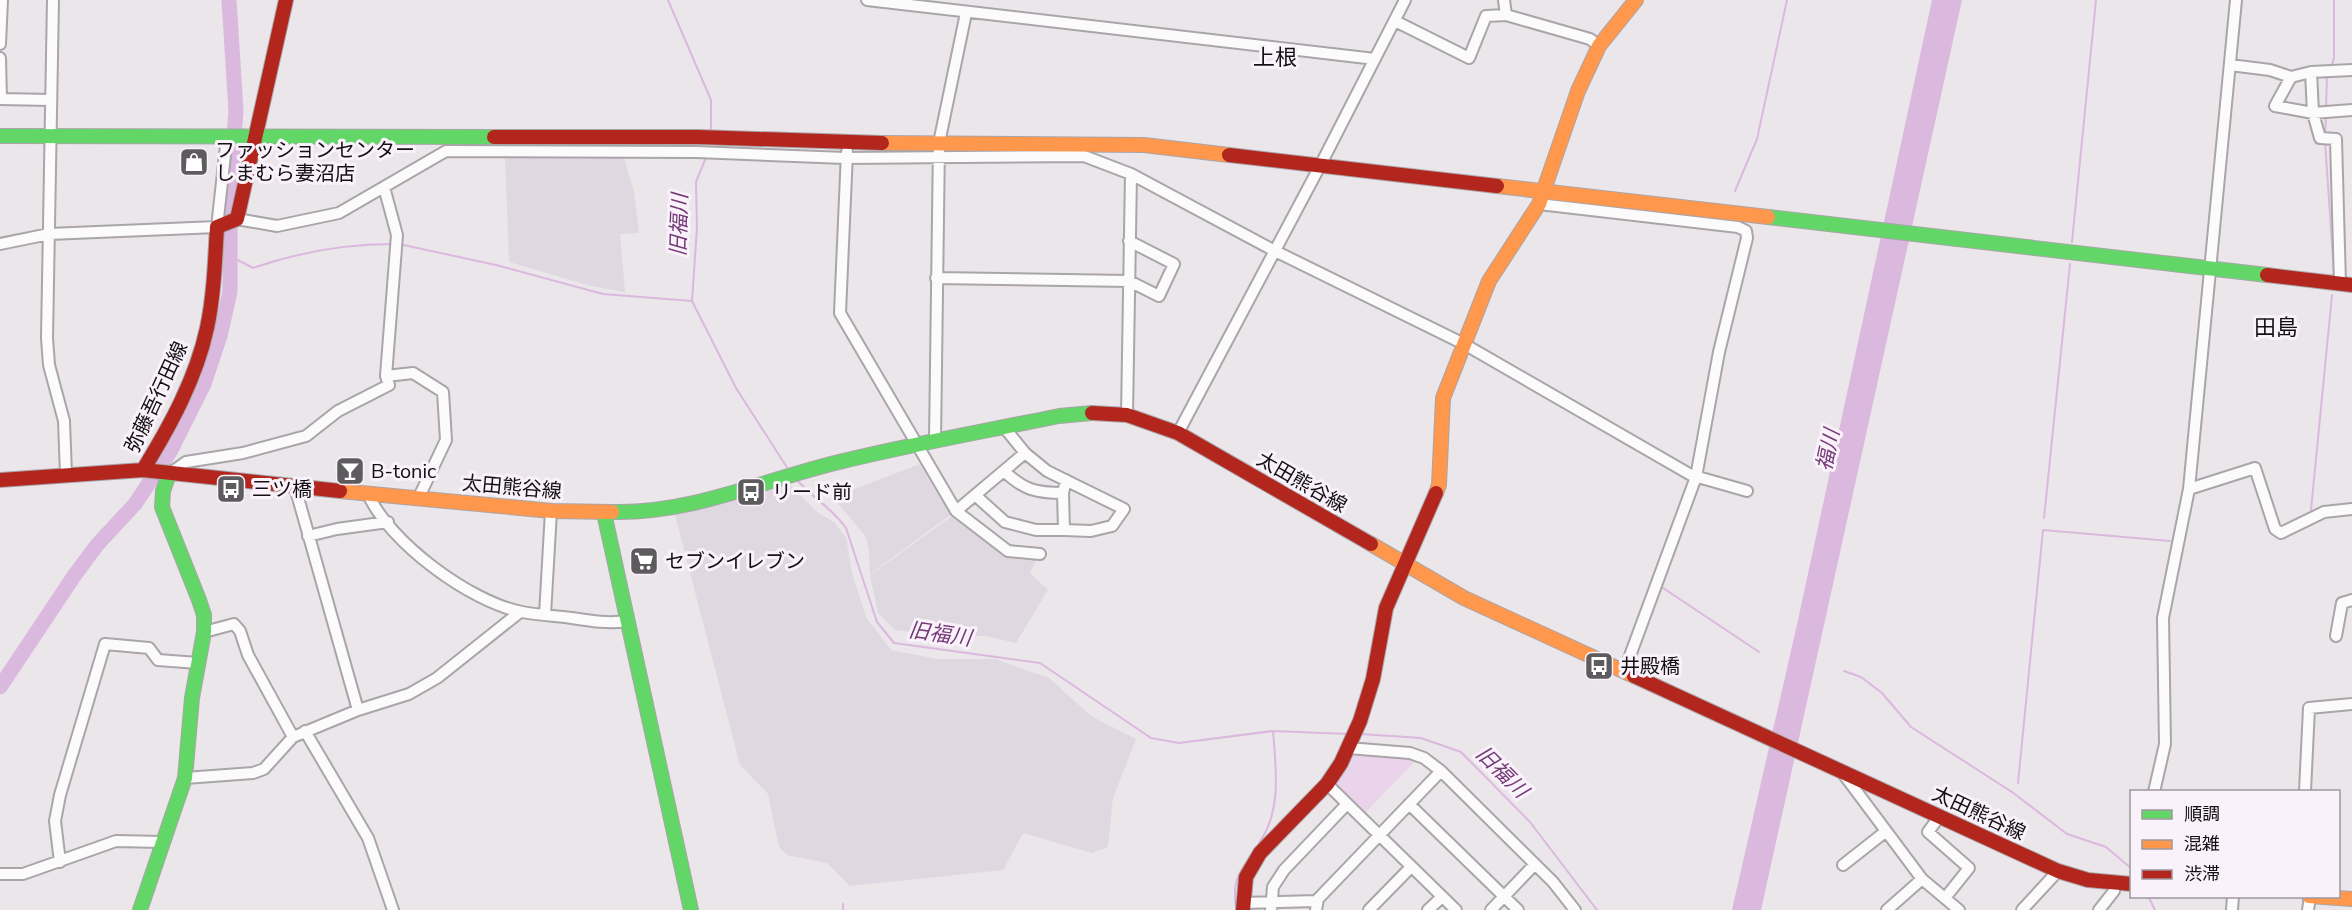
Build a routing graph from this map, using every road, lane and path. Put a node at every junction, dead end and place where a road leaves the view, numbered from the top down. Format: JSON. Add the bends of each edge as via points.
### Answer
{"nodes":[{"id":1,"x":2,"y":0,"type":"edge"},
{"id":2,"x":53,"y":0,"type":"edge"},
{"id":3,"x":286,"y":0,"type":"edge"},
{"id":4,"x":867,"y":0,"type":"edge"},
{"id":5,"x":1405,"y":0,"type":"edge"},
{"id":6,"x":1504,"y":0,"type":"edge"},
{"id":7,"x":1636,"y":0,"type":"edge"},
{"id":8,"x":2236,"y":0,"type":"edge"},
{"id":9,"x":966,"y":13,"type":"junction"},
{"id":10,"x":1506,"y":15,"type":"junction"},
{"id":11,"x":1395,"y":21,"type":"junction"},
{"id":12,"x":0,"y":44,"type":"edge"},
{"id":13,"x":1599,"y":46,"type":"junction"},
{"id":14,"x":0,"y":58,"type":"edge"},
{"id":15,"x":1375,"y":59,"type":"junction"},
{"id":16,"x":2230,"y":65,"type":"junction"},
{"id":17,"x":2352,"y":70,"type":"edge"},
{"id":18,"x":2311,"y":72,"type":"junction"},
{"id":19,"x":2291,"y":77,"type":"junction"},
{"id":20,"x":0,"y":99,"type":"edge"},
{"id":21,"x":51,"y":100,"type":"junction"},
{"id":22,"x":2352,"y":110,"type":"edge"},
{"id":23,"x":2313,"y":113,"type":"junction"},
{"id":24,"x":0,"y":136,"type":"edge"},
{"id":25,"x":51,"y":136,"type":"junction"},
{"id":26,"x":241,"y":137,"type":"junction"},
{"id":27,"x":849,"y":143,"type":"junction"},
{"id":28,"x":939,"y":143,"type":"junction"},
{"id":29,"x":845,"y":158,"type":"junction"},
{"id":30,"x":939,"y":158,"type":"junction"},
{"id":31,"x":1321,"y":164,"type":"junction"},
{"id":32,"x":1131,"y":174,"type":"junction"},
{"id":33,"x":384,"y":187,"type":"junction"},
{"id":34,"x":1541,"y":197,"type":"junction"},
{"id":35,"x":237,"y":219,"type":"junction"},
{"id":36,"x":218,"y":227,"type":"junction"},
{"id":37,"x":49,"y":234,"type":"junction"},
{"id":38,"x":1130,"y":241,"type":"junction"},
{"id":39,"x":0,"y":244,"type":"edge"},
{"id":40,"x":1275,"y":251,"type":"junction"},
{"id":41,"x":2209,"y":269,"type":"junction"},
{"id":42,"x":936,"y":278,"type":"junction"},
{"id":43,"x":1129,"y":281,"type":"junction"},
{"id":44,"x":2346,"y":284,"type":"edge"},
{"id":45,"x":1464,"y":344,"type":"junction"},
{"id":46,"x":386,"y":376,"type":"junction"},
{"id":47,"x":1127,"y":415,"type":"junction"},
{"id":48,"x":1004,"y":427,"type":"junction"},
{"id":49,"x":1178,"y":434,"type":"junction"},
{"id":50,"x":934,"y":441,"type":"junction"},
{"id":51,"x":916,"y":445,"type":"junction"},
{"id":52,"x":1025,"y":453,"type":"junction"},
{"id":53,"x":146,"y":470,"type":"junction"},
{"id":54,"x":1004,"y":471,"type":"junction"},
{"id":55,"x":66,"y":474,"type":"junction"},
{"id":56,"x":166,"y":474,"type":"junction"},
{"id":57,"x":1696,"y":477,"type":"junction"},
{"id":58,"x":0,"y":480,"type":"edge"},
{"id":59,"x":1066,"y":480,"type":"junction"},
{"id":60,"x":295,"y":488,"type":"junction"},
{"id":61,"x":2189,"y":489,"type":"junction"},
{"id":62,"x":1747,"y":491,"type":"dead end"},
{"id":63,"x":1064,"y":492,"type":"junction"},
{"id":64,"x":368,"y":494,"type":"junction"},
{"id":65,"x":975,"y":495,"type":"junction"},
{"id":66,"x":418,"y":499,"type":"junction"},
{"id":67,"x":2352,"y":509,"type":"edge"},
{"id":68,"x":550,"y":511,"type":"junction"},
{"id":69,"x":956,"y":512,"type":"junction"},
{"id":70,"x":604,"y":513,"type":"junction"},
{"id":71,"x":388,"y":522,"type":"junction"},
{"id":72,"x":1064,"y":530,"type":"junction"},
{"id":73,"x":308,"y":536,"type":"junction"},
{"id":74,"x":1040,"y":554,"type":"dead end"},
{"id":75,"x":1405,"y":563,"type":"junction"},
{"id":76,"x":2352,"y":600,"type":"edge"},
{"id":77,"x":520,"y":612,"type":"junction"},
{"id":78,"x":545,"y":615,"type":"junction"},
{"id":79,"x":627,"y":621,"type":"junction"},
{"id":80,"x":204,"y":632,"type":"junction"},
{"id":81,"x":2336,"y":636,"type":"dead end"},
{"id":82,"x":198,"y":663,"type":"junction"},
{"id":83,"x":1624,"y":672,"type":"junction"},
{"id":84,"x":2352,"y":704,"type":"edge"},
{"id":85,"x":358,"y":710,"type":"junction"},
{"id":86,"x":304,"y":731,"type":"junction"},
{"id":87,"x":293,"y":737,"type":"junction"},
{"id":88,"x":1349,"y":746,"type":"junction"},
{"id":89,"x":1441,"y":771,"type":"junction"},
{"id":90,"x":1842,"y":772,"type":"junction"},
{"id":91,"x":185,"y":778,"type":"junction"},
{"id":92,"x":1327,"y":784,"type":"junction"},
{"id":93,"x":2154,"y":790,"type":"edge"},
{"id":94,"x":2305,"y":790,"type":"edge"},
{"id":95,"x":1347,"y":804,"type":"junction"},
{"id":96,"x":1409,"y":804,"type":"junction"},
{"id":97,"x":1940,"y":817,"type":"junction"},
{"id":98,"x":1885,"y":832,"type":"junction"},
{"id":99,"x":1379,"y":835,"type":"junction"},
{"id":100,"x":162,"y":842,"type":"junction"},
{"id":101,"x":60,"y":862,"type":"junction"},
{"id":102,"x":1535,"y":864,"type":"junction"},
{"id":103,"x":1843,"y":866,"type":"dead end"},
{"id":104,"x":1411,"y":867,"type":"junction"},
{"id":105,"x":2058,"y":871,"type":"junction"},
{"id":106,"x":0,"y":874,"type":"edge"},
{"id":107,"x":1922,"y":879,"type":"junction"},
{"id":108,"x":2115,"y":882,"type":"junction"},
{"id":109,"x":2130,"y":884,"type":"edge"},
{"id":110,"x":1504,"y":896,"type":"junction"},
{"id":111,"x":1442,"y":897,"type":"junction"},
{"id":112,"x":1945,"y":898,"type":"junction"},
{"id":113,"x":2331,"y":898,"type":"edge"},
{"id":114,"x":2352,"y":899,"type":"edge"},
{"id":115,"x":1271,"y":906,"type":"edge"},
{"id":116,"x":1316,"y":906,"type":"edge"},
{"id":117,"x":1243,"y":907,"type":"edge"},
{"id":118,"x":1893,"y":908,"type":"edge"},
{"id":119,"x":140,"y":910,"type":"edge"},
{"id":120,"x":393,"y":910,"type":"edge"},
{"id":121,"x":691,"y":910,"type":"edge"},
{"id":122,"x":1369,"y":910,"type":"edge"},
{"id":123,"x":1428,"y":910,"type":"edge"},
{"id":124,"x":1456,"y":910,"type":"edge"},
{"id":125,"x":1491,"y":910,"type":"edge"},
{"id":126,"x":1518,"y":910,"type":"edge"},
{"id":127,"x":1575,"y":910,"type":"edge"},
{"id":128,"x":1959,"y":910,"type":"edge"},
{"id":129,"x":2022,"y":910,"type":"edge"},
{"id":130,"x":2099,"y":910,"type":"edge"}],
"edges":[{"from":1,"to":12,"type":"street"},
{"from":2,"to":21,"type":"street"},
{"from":3,"to":26,"type":"street"},
{"from":4,"to":9,"type":"street"},
{"from":5,"to":11,"type":"street"},
{"from":6,"to":10,"type":"street"},
{"from":7,"to":13,"type":"street"},
{"from":8,"to":16,"type":"street"},
{"from":9,"to":15,"type":"street"},
{"from":9,"to":28,"type":"street"},
{"from":10,"to":11,"type":"street","via":[[1486,16],[1469,58]]},
{"from":10,"to":13,"type":"street","via":[[1590,39]]},
{"from":11,"to":15,"type":"street"},
{"from":13,"to":34,"type":"street","via":[[1578,91]]},
{"from":14,"to":20,"type":"street"},
{"from":15,"to":31,"type":"street"},
{"from":16,"to":19,"type":"street"},
{"from":16,"to":41,"type":"street"},
{"from":17,"to":18,"type":"street"},
{"from":18,"to":19,"type":"street"},
{"from":18,"to":23,"type":"street"},
{"from":19,"to":23,"type":"street","via":[[2276,106]]},
{"from":20,"to":21,"type":"street"},
{"from":21,"to":25,"type":"street"},
{"from":22,"to":23,"type":"street"},
{"from":23,"to":44,"type":"street","via":[[2320,138],[2336,139]]},
{"from":24,"to":25,"type":"street"},
{"from":25,"to":26,"type":"street"},
{"from":25,"to":37,"type":"street"},
{"from":26,"to":27,"type":"street","via":[[698,137]]},
{"from":26,"to":35,"type":"street"},
{"from":26,"to":36,"type":"street"},
{"from":27,"to":28,"type":"street"},
{"from":27,"to":29,"type":"street"},
{"from":28,"to":30,"type":"street"},
{"from":28,"to":31,"type":"street","via":[[1144,145]]},
{"from":29,"to":30,"type":"street"},
{"from":29,"to":33,"type":"street","via":[[697,152],[446,152]]},
{"from":29,"to":51,"type":"street","via":[[840,313]]},
{"from":30,"to":32,"type":"street","via":[[1084,156]]},
{"from":30,"to":42,"type":"street"},
{"from":31,"to":34,"type":"street"},
{"from":31,"to":40,"type":"street"},
{"from":32,"to":38,"type":"street"},
{"from":32,"to":40,"type":"street"},
{"from":33,"to":35,"type":"street","via":[[339,213],[304,222],[277,226]]},
{"from":33,"to":46,"type":"street","via":[[397,235]]},
{"from":34,"to":41,"type":"street","via":[[1861,227]]},
{"from":34,"to":45,"type":"street","via":[[1489,281]]},
{"from":34,"to":57,"type":"street","via":[[1746,231]]},
{"from":35,"to":36,"type":"street"},
{"from":36,"to":37,"type":"street"},
{"from":36,"to":53,"type":"street","name":"弥藤吾行田線","via":[[212,296],[201,351]]},
{"from":37,"to":39,"type":"street"},
{"from":37,"to":55,"type":"street","via":[[48,356],[64,421]]},
{"from":38,"to":43,"type":"street"},
{"from":38,"to":43,"type":"street","via":[[1174,264],[1159,296]]},
{"from":40,"to":45,"type":"street"},
{"from":40,"to":49,"type":"street"},
{"from":41,"to":44,"type":"street"},
{"from":41,"to":61,"type":"street"},
{"from":42,"to":43,"type":"street"},
{"from":42,"to":50,"type":"street"},
{"from":43,"to":47,"type":"street"},
{"from":45,"to":57,"type":"street"},
{"from":45,"to":75,"type":"street","via":[[1443,398],[1439,485]]},
{"from":46,"to":56,"type":"street","via":[[389,385],[338,411],[306,436],[243,453],[186,462]]},
{"from":46,"to":66,"type":"street","via":[[412,373],[442,392],[446,440]]},
{"from":47,"to":48,"type":"street","name":"太田熊谷線","via":[[1090,412]]},
{"from":47,"to":49,"type":"street","name":"太田熊谷線"},
{"from":48,"to":50,"type":"street","name":"太田熊谷線"},
{"from":48,"to":52,"type":"street"},
{"from":49,"to":75,"type":"street","name":"太田熊谷線"},
{"from":50,"to":51,"type":"street","name":"太田熊谷線"},
{"from":51,"to":69,"type":"street"},
{"from":51,"to":70,"type":"street","name":"太田熊谷線","via":[[679,507]]},
{"from":52,"to":54,"type":"street"},
{"from":52,"to":59,"type":"street"},
{"from":53,"to":55,"type":"street"},
{"from":53,"to":56,"type":"street","name":"太田熊谷線"},
{"from":54,"to":63,"type":"street","via":[[1038,493]]},
{"from":54,"to":65,"type":"street"},
{"from":55,"to":58,"type":"street"},
{"from":56,"to":60,"type":"street","name":"太田熊谷線"},
{"from":56,"to":80,"type":"street","via":[[162,507],[199,600]]},
{"from":57,"to":62,"type":"street"},
{"from":57,"to":83,"type":"street"},
{"from":59,"to":63,"type":"street"},
{"from":59,"to":72,"type":"street","via":[[1124,509],[1112,526],[1091,531]]},
{"from":60,"to":64,"type":"street","name":"太田熊谷線"},
{"from":60,"to":73,"type":"street"},
{"from":61,"to":67,"type":"street","via":[[2254,468],[2275,529],[2281,532],[2324,512]]},
{"from":61,"to":93,"type":"street","via":[[2163,618],[2165,744]]},
{"from":63,"to":72,"type":"street"},
{"from":64,"to":66,"type":"street","name":"太田熊谷線"},
{"from":64,"to":71,"type":"street"},
{"from":65,"to":69,"type":"street"},
{"from":65,"to":72,"type":"street","via":[[1005,522],[1036,530]]},
{"from":66,"to":68,"type":"street","name":"太田熊谷線"},
{"from":68,"to":70,"type":"street","name":"太田熊谷線"},
{"from":68,"to":78,"type":"street"},
{"from":69,"to":74,"type":"street","via":[[1008,551]]},
{"from":70,"to":79,"type":"street"},
{"from":71,"to":73,"type":"street"},
{"from":71,"to":77,"type":"street","via":[[397,537],[430,566],[478,594]]},
{"from":73,"to":85,"type":"street"},
{"from":75,"to":83,"type":"street","name":"太田熊谷線","via":[[1464,598]]},
{"from":75,"to":88,"type":"street","via":[[1386,608],[1373,679]]},
{"from":76,"to":81,"type":"street","via":[[2343,603]]},
{"from":77,"to":78,"type":"street"},
{"from":77,"to":85,"type":"street","via":[[437,678],[409,694]]},
{"from":78,"to":79,"type":"street","via":[[607,623]]},
{"from":79,"to":121,"type":"street"},
{"from":80,"to":82,"type":"street"},
{"from":80,"to":87,"type":"street","via":[[234,624],[240,631],[248,655]]},
{"from":82,"to":91,"type":"street"},
{"from":82,"to":101,"type":"street","via":[[158,660],[149,648],[105,644],[55,821]]},
{"from":83,"to":90,"type":"street","name":"太田熊谷線"},
{"from":84,"to":94,"type":"street","via":[[2309,708]]},
{"from":85,"to":86,"type":"street"},
{"from":86,"to":87,"type":"street"},
{"from":86,"to":120,"type":"street","via":[[368,838]]},
{"from":87,"to":91,"type":"street","via":[[264,769]]},
{"from":88,"to":89,"type":"street","via":[[1410,753]]},
{"from":88,"to":92,"type":"street"},
{"from":89,"to":96,"type":"street"},
{"from":89,"to":102,"type":"street"},
{"from":90,"to":97,"type":"street","name":"太田熊谷線"},
{"from":90,"to":98,"type":"street"},
{"from":91,"to":100,"type":"street"},
{"from":92,"to":95,"type":"street"},
{"from":92,"to":117,"type":"street","via":[[1260,854],[1246,878]]},
{"from":95,"to":99,"type":"street"},
{"from":95,"to":115,"type":"street","via":[[1284,870],[1274,886]]},
{"from":96,"to":99,"type":"street"},
{"from":96,"to":110,"type":"street"},
{"from":97,"to":105,"type":"street","name":"太田熊谷線"},
{"from":97,"to":112,"type":"street","via":[[1928,832],[1969,868]]},
{"from":98,"to":103,"type":"street"},
{"from":98,"to":107,"type":"street"},
{"from":99,"to":104,"type":"street"},
{"from":99,"to":116,"type":"street"},
{"from":100,"to":101,"type":"street","via":[[116,841]]},
{"from":100,"to":119,"type":"street"},
{"from":101,"to":106,"type":"street","via":[[23,874]]},
{"from":102,"to":110,"type":"street"},
{"from":102,"to":127,"type":"street"},
{"from":104,"to":111,"type":"street"},
{"from":104,"to":122,"type":"street"},
{"from":105,"to":108,"type":"street","name":"太田熊谷線","via":[[2088,880]]},
{"from":105,"to":129,"type":"street"},
{"from":107,"to":112,"type":"street"},
{"from":107,"to":118,"type":"street"},
{"from":108,"to":109,"type":"street","name":"太田熊谷線"},
{"from":108,"to":130,"type":"street","via":[[2115,891]]},
{"from":110,"to":125,"type":"street"},
{"from":110,"to":126,"type":"street"},
{"from":111,"to":123,"type":"street"},
{"from":111,"to":124,"type":"street"},
{"from":112,"to":128,"type":"street"},
{"from":113,"to":114,"type":"street"},
{"from":115,"to":116,"type":"street"},
{"from":115,"to":117,"type":"street"}]}
